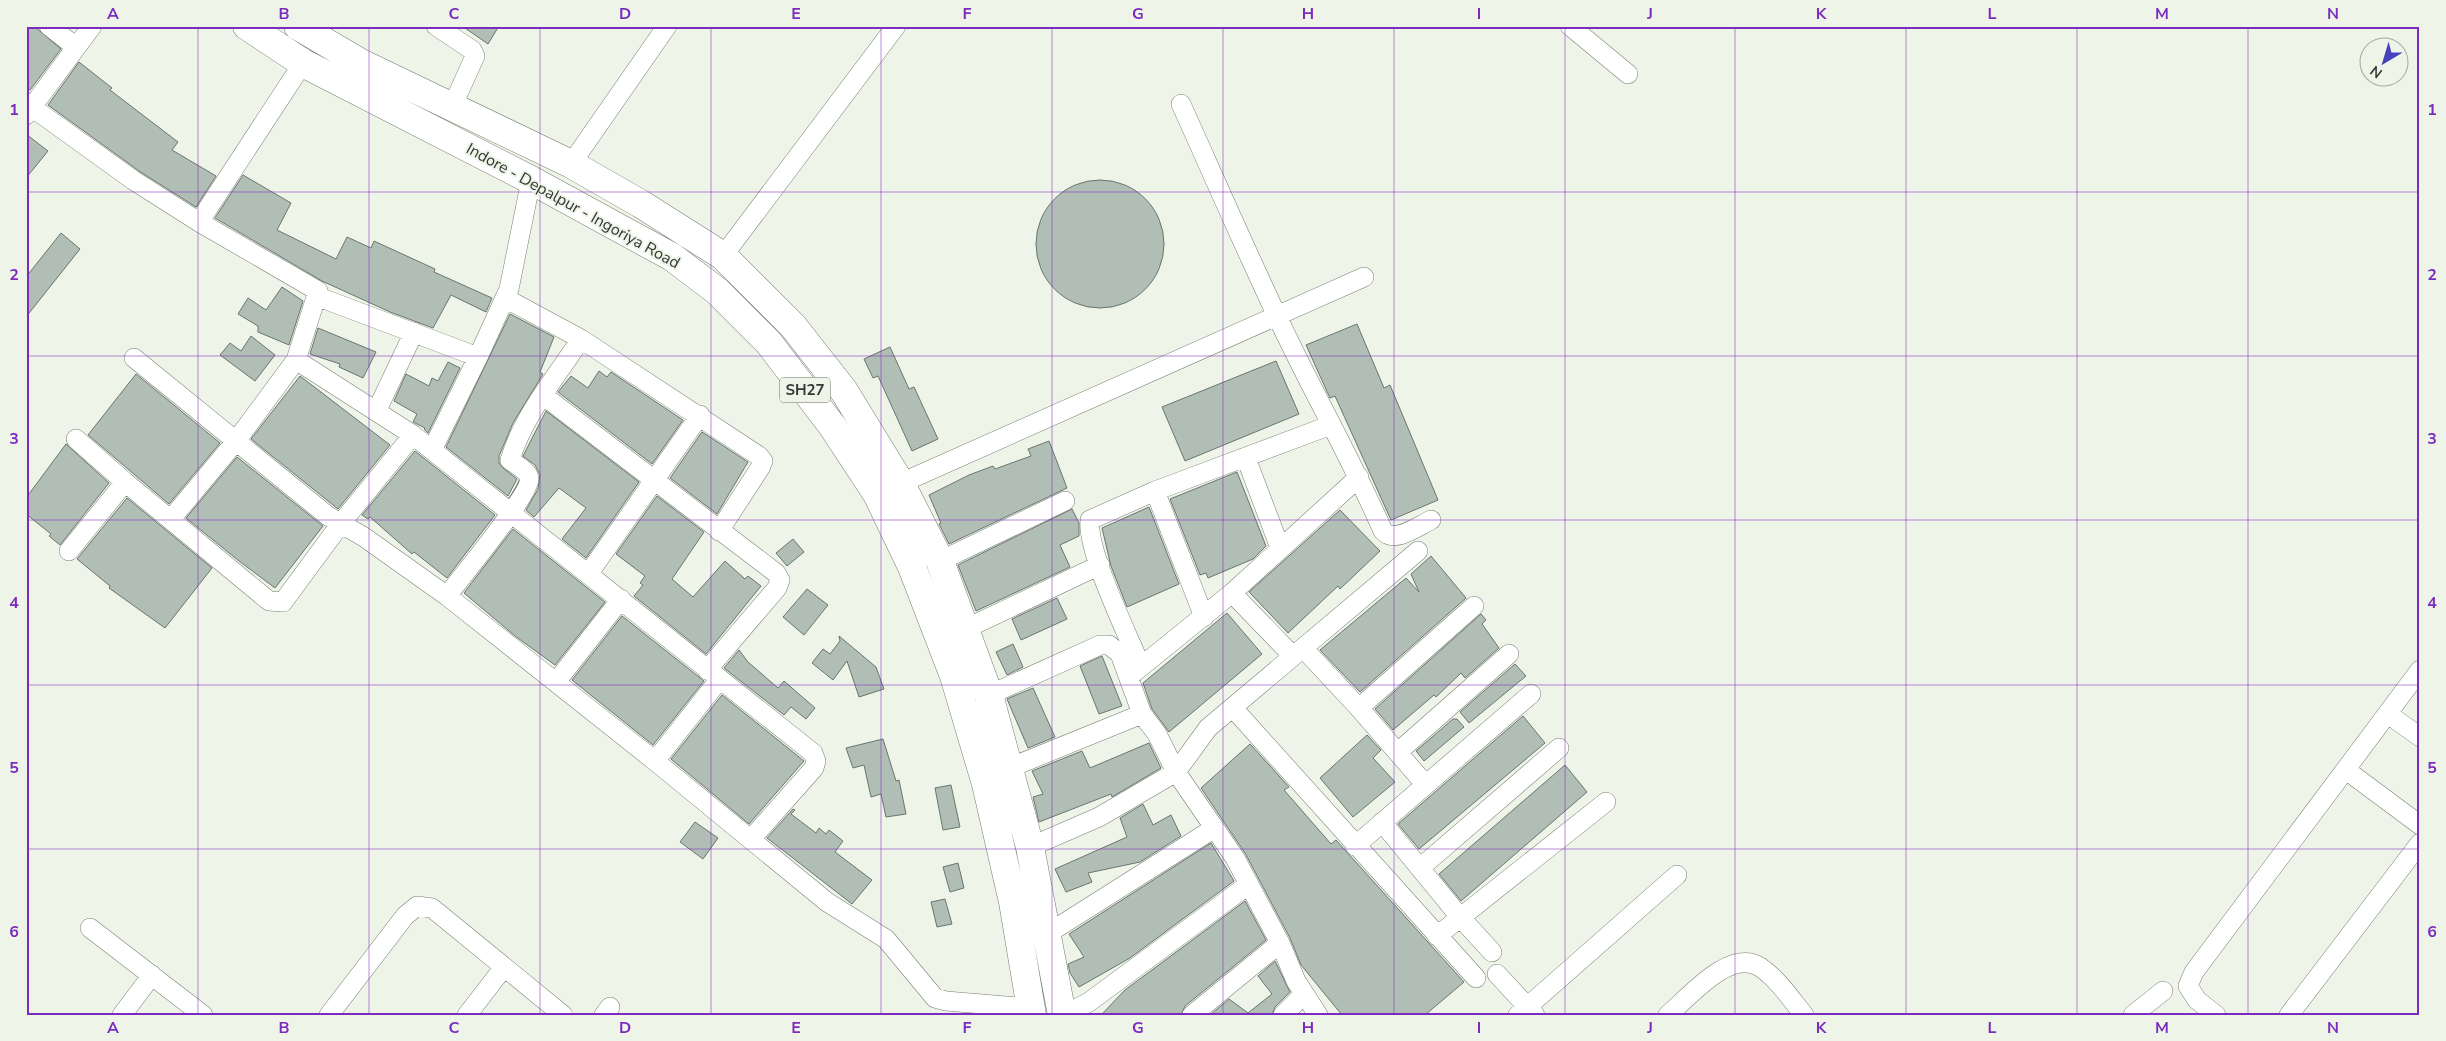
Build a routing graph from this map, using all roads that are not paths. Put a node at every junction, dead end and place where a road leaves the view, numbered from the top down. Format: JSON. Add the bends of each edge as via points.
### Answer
{"nodes":[{"id":1,"x":49,"y":26,"type":"edge"},
{"id":2,"x":92,"y":26,"type":"edge"},
{"id":3,"x":247,"y":26,"type":"edge"},
{"id":4,"x":298,"y":26,"type":"edge"},
{"id":5,"x":436,"y":26,"type":"edge"},
{"id":6,"x":667,"y":26,"type":"edge"},
{"id":7,"x":896,"y":26,"type":"edge"},
{"id":8,"x":1570,"y":26,"type":"edge"},
{"id":9,"x":76,"y":47,"type":"junction"},
{"id":10,"x":303,"y":63,"type":"junction"},
{"id":11,"x":1628,"y":74,"type":"dead end"},
{"id":12,"x":1182,"y":104,"type":"dead end"},
{"id":13,"x":452,"y":107,"type":"junction"},
{"id":14,"x":28,"y":108,"type":"edge"},
{"id":15,"x":571,"y":164,"type":"junction"},
{"id":16,"x":531,"y":180,"type":"junction"},
{"id":17,"x":199,"y":222,"type":"junction"},
{"id":18,"x":723,"y":256,"type":"junction"},
{"id":19,"x":1364,"y":277,"type":"dead end"},
{"id":20,"x":316,"y":296,"type":"junction"},
{"id":21,"x":505,"y":298,"type":"junction"},
{"id":22,"x":1277,"y":317,"type":"junction"},
{"id":23,"x":414,"y":332,"type":"junction"},
{"id":24,"x":581,"y":339,"type":"junction"},
{"id":25,"x":478,"y":357,"type":"junction"},
{"id":26,"x":134,"y":358,"type":"dead end"},
{"id":27,"x":296,"y":360,"type":"junction"},
{"id":28,"x":544,"y":396,"type":"junction"},
{"id":29,"x":377,"y":410,"type":"junction"},
{"id":30,"x":700,"y":415,"type":"junction"},
{"id":31,"x":1331,"y":425,"type":"junction"},
{"id":32,"x":413,"y":435,"type":"junction"},
{"id":33,"x":76,"y":439,"type":"dead end"},
{"id":34,"x":236,"y":441,"type":"junction"},
{"id":35,"x":432,"y":450,"type":"junction"},
{"id":36,"x":1246,"y":458,"type":"junction"},
{"id":37,"x":1359,"y":477,"type":"junction"},
{"id":38,"x":654,"y":480,"type":"junction"},
{"id":39,"x":125,"y":482,"type":"junction"},
{"id":40,"x":889,"y":489,"type":"junction"},
{"id":41,"x":1155,"y":491,"type":"junction"},
{"id":42,"x":1066,"y":501,"type":"dead end"},
{"id":43,"x":511,"y":513,"type":"junction"},
{"id":44,"x":171,"y":519,"type":"junction"},
{"id":45,"x":1431,"y":520,"type":"dead end"},
{"id":46,"x":342,"y":522,"type":"junction"},
{"id":47,"x":719,"y":531,"type":"junction"},
{"id":48,"x":1280,"y":548,"type":"junction"},
{"id":49,"x":69,"y":551,"type":"dead end"},
{"id":50,"x":1418,"y":551,"type":"dead end"},
{"id":51,"x":940,"y":561,"type":"junction"},
{"id":52,"x":1100,"y":565,"type":"junction"},
{"id":53,"x":589,"y":573,"type":"junction"},
{"id":54,"x":1232,"y":594,"type":"junction"},
{"id":55,"x":447,"y":596,"type":"junction"},
{"id":56,"x":621,"y":599,"type":"junction"},
{"id":57,"x":1474,"y":606,"type":"dead end"},
{"id":58,"x":1204,"y":617,"type":"junction"},
{"id":59,"x":965,"y":629,"type":"junction"},
{"id":60,"x":1298,"y":652,"type":"junction"},
{"id":61,"x":1509,"y":654,"type":"dead end"},
{"id":62,"x":2420,"y":670,"type":"edge"},
{"id":63,"x":1134,"y":672,"type":"junction"},
{"id":64,"x":713,"y":675,"type":"junction"},
{"id":65,"x":556,"y":682,"type":"junction"},
{"id":66,"x":1530,"y":694,"type":"dead end"},
{"id":67,"x":989,"y":695,"type":"junction"},
{"id":68,"x":1233,"y":708,"type":"junction"},
{"id":69,"x":1359,"y":708,"type":"junction"},
{"id":70,"x":1142,"y":714,"type":"junction"},
{"id":71,"x":2388,"y":714,"type":"junction"},
{"id":72,"x":2420,"y":736,"type":"edge"},
{"id":73,"x":1559,"y":748,"type":"dead end"},
{"id":74,"x":1398,"y":752,"type":"junction"},
{"id":75,"x":655,"y":761,"type":"junction"},
{"id":76,"x":1009,"y":768,"type":"junction"},
{"id":77,"x":2346,"y":770,"type":"junction"},
{"id":78,"x":1176,"y":772,"type":"junction"},
{"id":79,"x":1425,"y":784,"type":"junction"},
{"id":80,"x":1606,"y":802,"type":"dead end"},
{"id":81,"x":1382,"y":822,"type":"junction"},
{"id":82,"x":2420,"y":825,"type":"edge"},
{"id":83,"x":1213,"y":829,"type":"junction"},
{"id":84,"x":751,"y":839,"type":"junction"},
{"id":85,"x":2420,"y":843,"type":"edge"},
{"id":86,"x":1356,"y":846,"type":"junction"},
{"id":87,"x":1030,"y":847,"type":"junction"},
{"id":88,"x":1420,"y":868,"type":"junction"},
{"id":89,"x":1677,"y":875,"type":"dead end"},
{"id":90,"x":1248,"y":885,"type":"junction"},
{"id":91,"x":1460,"y":917,"type":"junction"},
{"id":92,"x":90,"y":928,"type":"dead end"},
{"id":93,"x":1047,"y":934,"type":"junction"},
{"id":94,"x":1436,"y":936,"type":"junction"},
{"id":95,"x":1280,"y":943,"type":"junction"},
{"id":96,"x":1492,"y":952,"type":"dead end"},
{"id":97,"x":504,"y":967,"type":"junction"},
{"id":98,"x":1496,"y":974,"type":"dead end"},
{"id":99,"x":152,"y":976,"type":"junction"},
{"id":100,"x":1476,"y":978,"type":"dead end"},
{"id":101,"x":2163,"y":991,"type":"dead end"},
{"id":102,"x":1304,"y":994,"type":"junction"},
{"id":103,"x":1032,"y":1011,"type":"edge"},
{"id":104,"x":1062,"y":1012,"type":"edge"},
{"id":105,"x":1527,"y":1012,"type":"edge"},
{"id":106,"x":122,"y":1015,"type":"edge"},
{"id":107,"x":203,"y":1015,"type":"edge"},
{"id":108,"x":328,"y":1015,"type":"edge"},
{"id":109,"x":467,"y":1015,"type":"edge"},
{"id":110,"x":563,"y":1015,"type":"edge"},
{"id":111,"x":1192,"y":1015,"type":"edge"},
{"id":112,"x":1282,"y":1015,"type":"edge"},
{"id":113,"x":1318,"y":1015,"type":"edge"},
{"id":114,"x":1668,"y":1015,"type":"edge"},
{"id":115,"x":1804,"y":1015,"type":"edge"},
{"id":116,"x":2132,"y":1015,"type":"edge"},
{"id":117,"x":2216,"y":1015,"type":"edge"},
{"id":118,"x":2289,"y":1015,"type":"edge"}],
"edges":[{"from":1,"to":9,"type":"street"},
{"from":2,"to":9,"type":"street"},
{"from":3,"to":10,"type":"main road","name":"Indore - Depalpur - Ingoriya Road","number":"SH27"},
{"from":4,"to":13,"type":"main road","name":"Indore - Depalpur - Ingoriya Road","number":"SH27","via":[[361,63]]},
{"from":5,"to":13,"type":"street","via":[[472,50],[475,56]]},
{"from":6,"to":15,"type":"street"},
{"from":7,"to":18,"type":"street"},
{"from":8,"to":11,"type":"street"},
{"from":9,"to":14,"type":"street"},
{"from":10,"to":16,"type":"main road","name":"Indore - Depalpur - Ingoriya Road","number":"SH27"},
{"from":10,"to":17,"type":"street"},
{"from":12,"to":22,"type":"street"},
{"from":13,"to":15,"type":"main road","name":"Indore - Depalpur - Ingoriya Road","number":"SH27"},
{"from":14,"to":17,"type":"street"},
{"from":15,"to":18,"type":"main road","name":"Indore - Depalpur - Ingoriya Road","number":"SH27"},
{"from":16,"to":21,"type":"street"},
{"from":16,"to":40,"type":"main road","name":"Indore - Depalpur - Ingoriya Road","number":"SH27","via":[[672,258],[716,291],[769,343],[833,427]]},
{"from":17,"to":20,"type":"street","via":[[309,284],[318,291]]},
{"from":18,"to":40,"type":"main road","name":"Indore - Depalpur - Ingoriya Road","number":"SH27","via":[[798,333],[844,391]]},
{"from":19,"to":22,"type":"street"},
{"from":20,"to":23,"type":"street"},
{"from":20,"to":27,"type":"street"},
{"from":21,"to":24,"type":"street"},
{"from":21,"to":25,"type":"street"},
{"from":22,"to":31,"type":"street"},
{"from":22,"to":40,"type":"street"},
{"from":23,"to":25,"type":"street"},
{"from":23,"to":29,"type":"street"},
{"from":24,"to":28,"type":"street"},
{"from":24,"to":30,"type":"street"},
{"from":25,"to":35,"type":"street"},
{"from":26,"to":34,"type":"street"},
{"from":27,"to":29,"type":"street"},
{"from":27,"to":34,"type":"street"},
{"from":28,"to":38,"type":"street"},
{"from":28,"to":43,"type":"street","via":[[515,444],[510,460],[530,477]]},
{"from":29,"to":32,"type":"street"},
{"from":30,"to":38,"type":"street"},
{"from":30,"to":47,"type":"street","via":[[763,461]]},
{"from":31,"to":36,"type":"street"},
{"from":31,"to":37,"type":"street"},
{"from":32,"to":35,"type":"street"},
{"from":32,"to":46,"type":"street"},
{"from":33,"to":39,"type":"street"},
{"from":34,"to":44,"type":"street"},
{"from":34,"to":46,"type":"street","via":[[328,516]]},
{"from":35,"to":43,"type":"street"},
{"from":36,"to":41,"type":"street"},
{"from":36,"to":48,"type":"street"},
{"from":37,"to":45,"type":"street","via":[[1387,536],[1396,537]]},
{"from":37,"to":48,"type":"street"},
{"from":38,"to":47,"type":"street"},
{"from":38,"to":53,"type":"street"},
{"from":39,"to":44,"type":"street"},
{"from":39,"to":49,"type":"street"},
{"from":40,"to":51,"type":"main road","name":"Indore - Depalpur - Ingoriya Road","number":"SH27"},
{"from":40,"to":103,"type":"main road","name":"Indore - Depalpur - Ingoriya Road","number":"SH27","via":[[912,567],[959,694],[986,784],[1013,902]]},
{"from":41,"to":52,"type":"street","via":[[1090,520],[1089,531]]},
{"from":41,"to":58,"type":"street"},
{"from":42,"to":51,"type":"street"},
{"from":43,"to":53,"type":"street"},
{"from":43,"to":55,"type":"street"},
{"from":44,"to":46,"type":"street","via":[[270,602],[277,603],[283,602]]},
{"from":46,"to":55,"type":"street"},
{"from":47,"to":64,"type":"street","via":[[776,573],[780,580]]},
{"from":48,"to":54,"type":"street"},
{"from":50,"to":60,"type":"street"},
{"from":51,"to":59,"type":"main road","name":"Indore - Depalpur - Ingoriya Road","number":"SH27"},
{"from":52,"to":59,"type":"street"},
{"from":52,"to":63,"type":"street"},
{"from":53,"to":56,"type":"street"},
{"from":54,"to":58,"type":"street"},
{"from":54,"to":60,"type":"street"},
{"from":55,"to":65,"type":"street"},
{"from":56,"to":64,"type":"street"},
{"from":56,"to":65,"type":"street"},
{"from":57,"to":69,"type":"street"},
{"from":58,"to":63,"type":"street"},
{"from":59,"to":67,"type":"main road","name":"Indore - Depalpur - Ingoriya Road","number":"SH27"},
{"from":60,"to":68,"type":"street"},
{"from":60,"to":69,"type":"street"},
{"from":61,"to":74,"type":"street"},
{"from":62,"to":71,"type":"street"},
{"from":63,"to":67,"type":"street","via":[[1109,645],[1100,645]]},
{"from":63,"to":70,"type":"street"},
{"from":64,"to":75,"type":"street"},
{"from":64,"to":84,"type":"street","via":[[806,746],[816,761],[814,768]]},
{"from":65,"to":75,"type":"street"},
{"from":66,"to":79,"type":"street"},
{"from":67,"to":76,"type":"main road","name":"Indore - Depalpur - Ingoriya Road","number":"SH27"},
{"from":68,"to":78,"type":"street","via":[[1208,728]]},
{"from":68,"to":86,"type":"street"},
{"from":69,"to":74,"type":"street"},
{"from":70,"to":76,"type":"street"},
{"from":70,"to":78,"type":"street","via":[[1157,734]]},
{"from":71,"to":72,"type":"street"},
{"from":71,"to":77,"type":"street"},
{"from":73,"to":88,"type":"street"},
{"from":74,"to":79,"type":"street"},
{"from":75,"to":84,"type":"street"},
{"from":76,"to":87,"type":"main road","name":"Indore - Depalpur - Ingoriya Road","number":"SH27"},
{"from":77,"to":82,"type":"street"},
{"from":77,"to":117,"type":"street","via":[[2194,972],[2188,986],[2197,1000]]},
{"from":78,"to":83,"type":"street"},
{"from":78,"to":87,"type":"street","via":[[1099,817]]},
{"from":79,"to":81,"type":"street"},
{"from":80,"to":91,"type":"street"},
{"from":81,"to":86,"type":"street"},
{"from":81,"to":88,"type":"street"},
{"from":83,"to":90,"type":"street"},
{"from":83,"to":93,"type":"street"},
{"from":84,"to":103,"type":"street","via":[[826,902],[886,939],[935,998]]},
{"from":85,"to":118,"type":"street"},
{"from":86,"to":94,"type":"street"},
{"from":87,"to":93,"type":"main road","name":"Indore - Depalpur - Ingoriya Road","number":"SH27"},
{"from":88,"to":91,"type":"street"},
{"from":89,"to":105,"type":"street"},
{"from":90,"to":95,"type":"street"},
{"from":90,"to":104,"type":"street","via":[[1089,1002]]},
{"from":91,"to":94,"type":"street"},
{"from":91,"to":96,"type":"street"},
{"from":92,"to":99,"type":"street"},
{"from":93,"to":104,"type":"main road","name":"Indore - Depalpur - Ingoriya Road","number":"SH27"},
{"from":94,"to":100,"type":"street"},
{"from":95,"to":102,"type":"street"},
{"from":95,"to":111,"type":"street"},
{"from":97,"to":108,"type":"street","via":[[432,908],[417,906],[405,916]]},
{"from":97,"to":109,"type":"street"},
{"from":97,"to":110,"type":"street"},
{"from":98,"to":105,"type":"street"},
{"from":99,"to":106,"type":"street"},
{"from":99,"to":107,"type":"street"},
{"from":101,"to":116,"type":"street"},
{"from":102,"to":112,"type":"street"},
{"from":102,"to":113,"type":"street"},
{"from":114,"to":115,"type":"street","via":[[1725,966],[1740,961],[1759,966]]}]}
